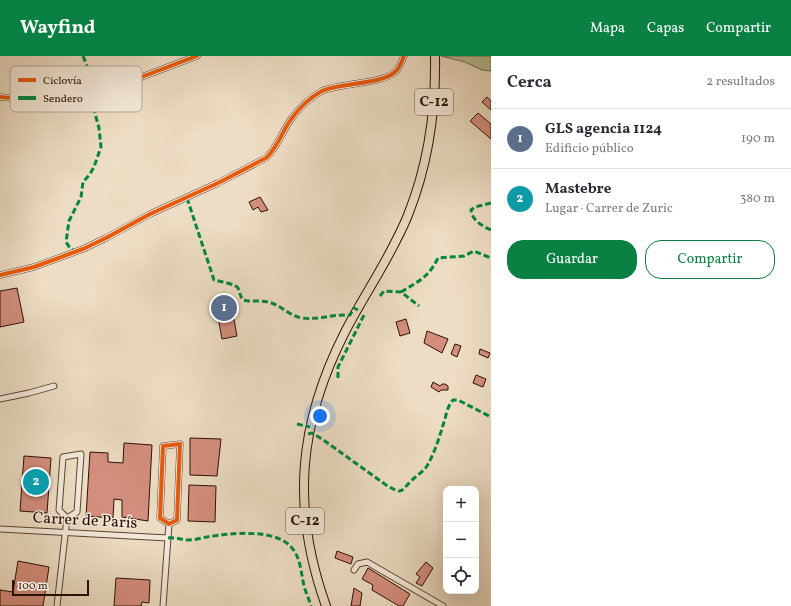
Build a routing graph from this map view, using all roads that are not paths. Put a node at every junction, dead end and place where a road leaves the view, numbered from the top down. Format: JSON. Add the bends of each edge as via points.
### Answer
{"nodes":[{"id":1,"x":197,"y":56,"type":"edge"},
{"id":2,"x":404,"y":56,"type":"edge"},
{"id":3,"x":435,"y":56,"type":"edge"},
{"id":4,"x":142,"y":76,"type":"edge"},
{"id":5,"x":0,"y":97,"type":"edge"},
{"id":6,"x":10,"y":98,"type":"edge"},
{"id":7,"x":0,"y":275,"type":"edge"},
{"id":8,"x":54,"y":386,"type":"dead end"},
{"id":9,"x":0,"y":399,"type":"edge"},
{"id":10,"x":67,"y":518,"type":"junction"},
{"id":11,"x":169,"y":524,"type":"junction"},
{"id":12,"x":0,"y":529,"type":"edge"},
{"id":13,"x":66,"y":533,"type":"junction"},
{"id":14,"x":168,"y":538,"type":"junction"},
{"id":15,"x":354,"y":570,"type":"dead end"},
{"id":16,"x":57,"y":606,"type":"edge"},
{"id":17,"x":163,"y":606,"type":"edge"},
{"id":18,"x":326,"y":606,"type":"edge"},
{"id":19,"x":443,"y":606,"type":"edge"}],
"edges":[{"from":1,"to":4,"type":"street"},
{"from":2,"to":7,"type":"street","via":[[396,72],[385,77],[318,93],[292,118],[272,153],[266,158],[62,258]]},
{"from":3,"to":18,"type":"main road","number":"C-12","via":[[433,116],[417,190],[397,240],[345,332],[324,378],[310,427],[304,478],[305,521],[308,545]]},
{"from":5,"to":6,"type":"street"},
{"from":8,"to":9,"type":"street"},
{"from":10,"to":10,"type":"street","via":[[77,512],[80,454],[63,457],[59,510]]},
{"from":10,"to":13,"type":"street"},
{"from":11,"to":11,"type":"street","via":[[177,520],[180,444],[163,446],[160,518]]},
{"from":11,"to":14,"type":"street"},
{"from":12,"to":13,"type":"street","name":"Carrer de París"},
{"from":13,"to":14,"type":"street","name":"Carrer de París"},
{"from":13,"to":16,"type":"street"},
{"from":14,"to":17,"type":"street"},
{"from":15,"to":19,"type":"street","via":[[358,564],[367,562]]}]}
